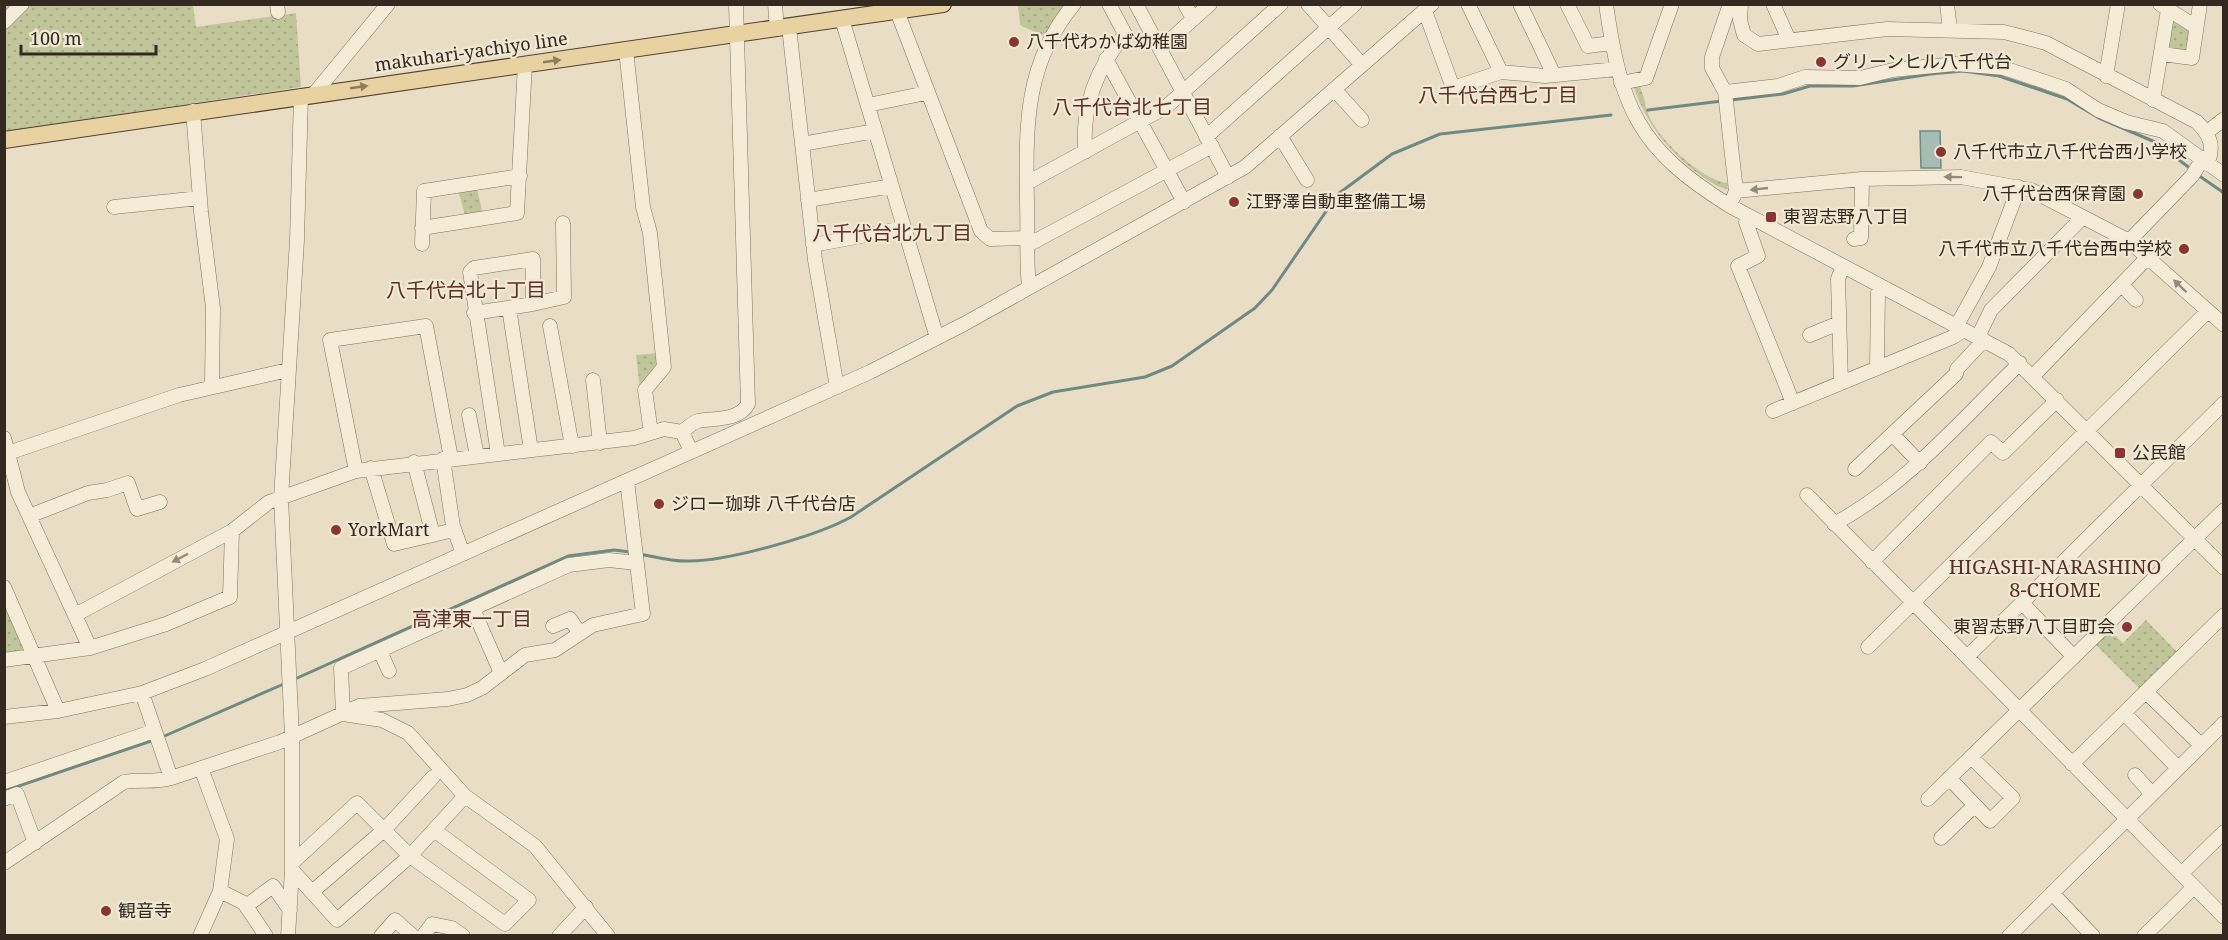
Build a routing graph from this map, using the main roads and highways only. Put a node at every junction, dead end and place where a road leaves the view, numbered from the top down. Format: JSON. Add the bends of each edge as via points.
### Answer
{"nodes":[{"id":1,"x":944,"y":4,"type":"edge"},
{"id":2,"x":890,"y":10,"type":"edge"},
{"id":3,"x":4,"y":140,"type":"edge"}],
"edges":[{"from":1,"to":2,"type":"main road","name":"makuhari-yachiyo line"},
{"from":3,"to":2,"type":"main road","name":"makuhari-yachiyo line","one_way":true}]}
